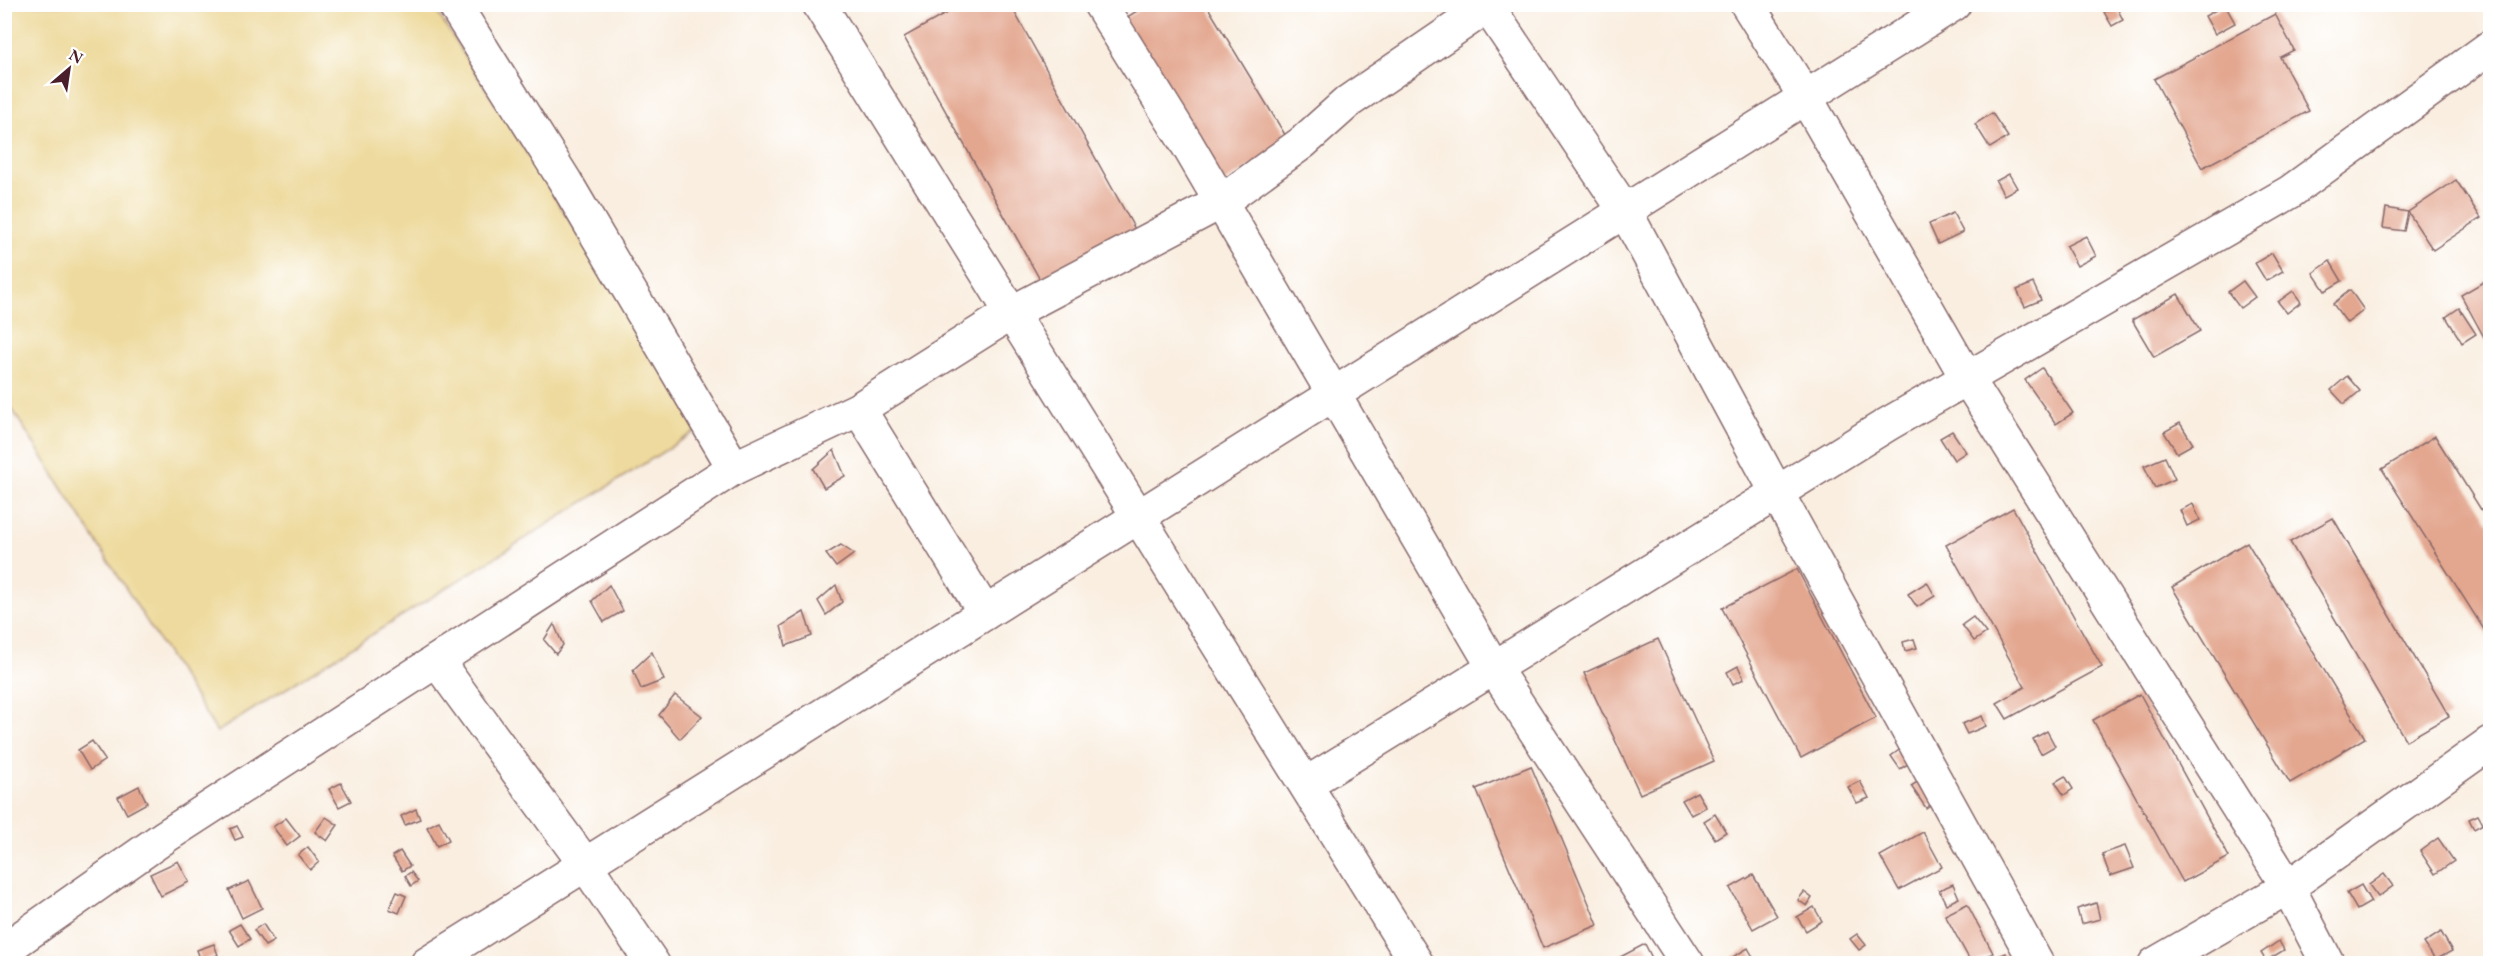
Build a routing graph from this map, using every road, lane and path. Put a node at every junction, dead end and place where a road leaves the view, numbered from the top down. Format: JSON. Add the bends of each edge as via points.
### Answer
{"nodes":[{"id":1,"x":454,"y":4,"type":"edge"},
{"id":2,"x":819,"y":4,"type":"edge"},
{"id":3,"x":1100,"y":4,"type":"edge"},
{"id":4,"x":1747,"y":4,"type":"edge"},
{"id":5,"x":1954,"y":4,"type":"edge"},
{"id":6,"x":1488,"y":5,"type":"edge"},
{"id":7,"x":2490,"y":47,"type":"edge"},
{"id":8,"x":1806,"y":98,"type":"junction"},
{"id":9,"x":1221,"y":202,"type":"junction"},
{"id":10,"x":1625,"y":211,"type":"junction"},
{"id":11,"x":1011,"y":313,"type":"junction"},
{"id":12,"x":1967,"y":378,"type":"junction"},
{"id":13,"x":1334,"y":393,"type":"junction"},
{"id":14,"x":859,"y":409,"type":"junction"},
{"id":15,"x":734,"y":468,"type":"junction"},
{"id":16,"x":1777,"y":492,"type":"junction"},
{"id":17,"x":1139,"y":516,"type":"junction"},
{"id":18,"x":985,"y":613,"type":"junction"},
{"id":19,"x":437,"y":661,"type":"junction"},
{"id":20,"x":1494,"y":668,"type":"junction"},
{"id":21,"x":2490,"y":743,"type":"edge"},
{"id":22,"x":1306,"y":784,"type":"junction"},
{"id":23,"x":585,"y":864,"type":"junction"},
{"id":24,"x":2288,"y":887,"type":"junction"},
{"id":25,"x":4,"y":950,"type":"edge"},
{"id":26,"x":427,"y":963,"type":"edge"},
{"id":27,"x":653,"y":963,"type":"edge"},
{"id":28,"x":1417,"y":963,"type":"edge"},
{"id":29,"x":1688,"y":963,"type":"edge"},
{"id":30,"x":2037,"y":963,"type":"edge"},
{"id":31,"x":2155,"y":963,"type":"edge"},
{"id":32,"x":2328,"y":963,"type":"edge"}],
"edges":[{"from":1,"to":15,"type":"street","via":[[565,181]]},
{"from":2,"to":11,"type":"street"},
{"from":3,"to":9,"type":"street"},
{"from":4,"to":8,"type":"street"},
{"from":5,"to":8,"type":"street"},
{"from":6,"to":9,"type":"street","via":[[1349,101],[1302,144]]},
{"from":6,"to":10,"type":"street"},
{"from":7,"to":12,"type":"street","via":[[2290,192]]},
{"from":8,"to":10,"type":"street"},
{"from":8,"to":12,"type":"street"},
{"from":9,"to":11,"type":"street"},
{"from":9,"to":13,"type":"street"},
{"from":10,"to":13,"type":"street"},
{"from":10,"to":16,"type":"street"},
{"from":11,"to":14,"type":"street"},
{"from":11,"to":17,"type":"street"},
{"from":12,"to":16,"type":"street"},
{"from":12,"to":24,"type":"street"},
{"from":13,"to":17,"type":"street"},
{"from":13,"to":20,"type":"street"},
{"from":14,"to":15,"type":"street"},
{"from":14,"to":18,"type":"street"},
{"from":15,"to":19,"type":"street"},
{"from":16,"to":20,"type":"street"},
{"from":16,"to":30,"type":"street"},
{"from":17,"to":18,"type":"street"},
{"from":17,"to":22,"type":"street"},
{"from":18,"to":23,"type":"street"},
{"from":19,"to":23,"type":"street"},
{"from":19,"to":25,"type":"street","via":[[166,836]]},
{"from":20,"to":22,"type":"street"},
{"from":20,"to":29,"type":"street"},
{"from":21,"to":24,"type":"street"},
{"from":22,"to":28,"type":"street"},
{"from":23,"to":26,"type":"street"},
{"from":23,"to":27,"type":"street"},
{"from":24,"to":31,"type":"street"},
{"from":24,"to":32,"type":"street"}]}
